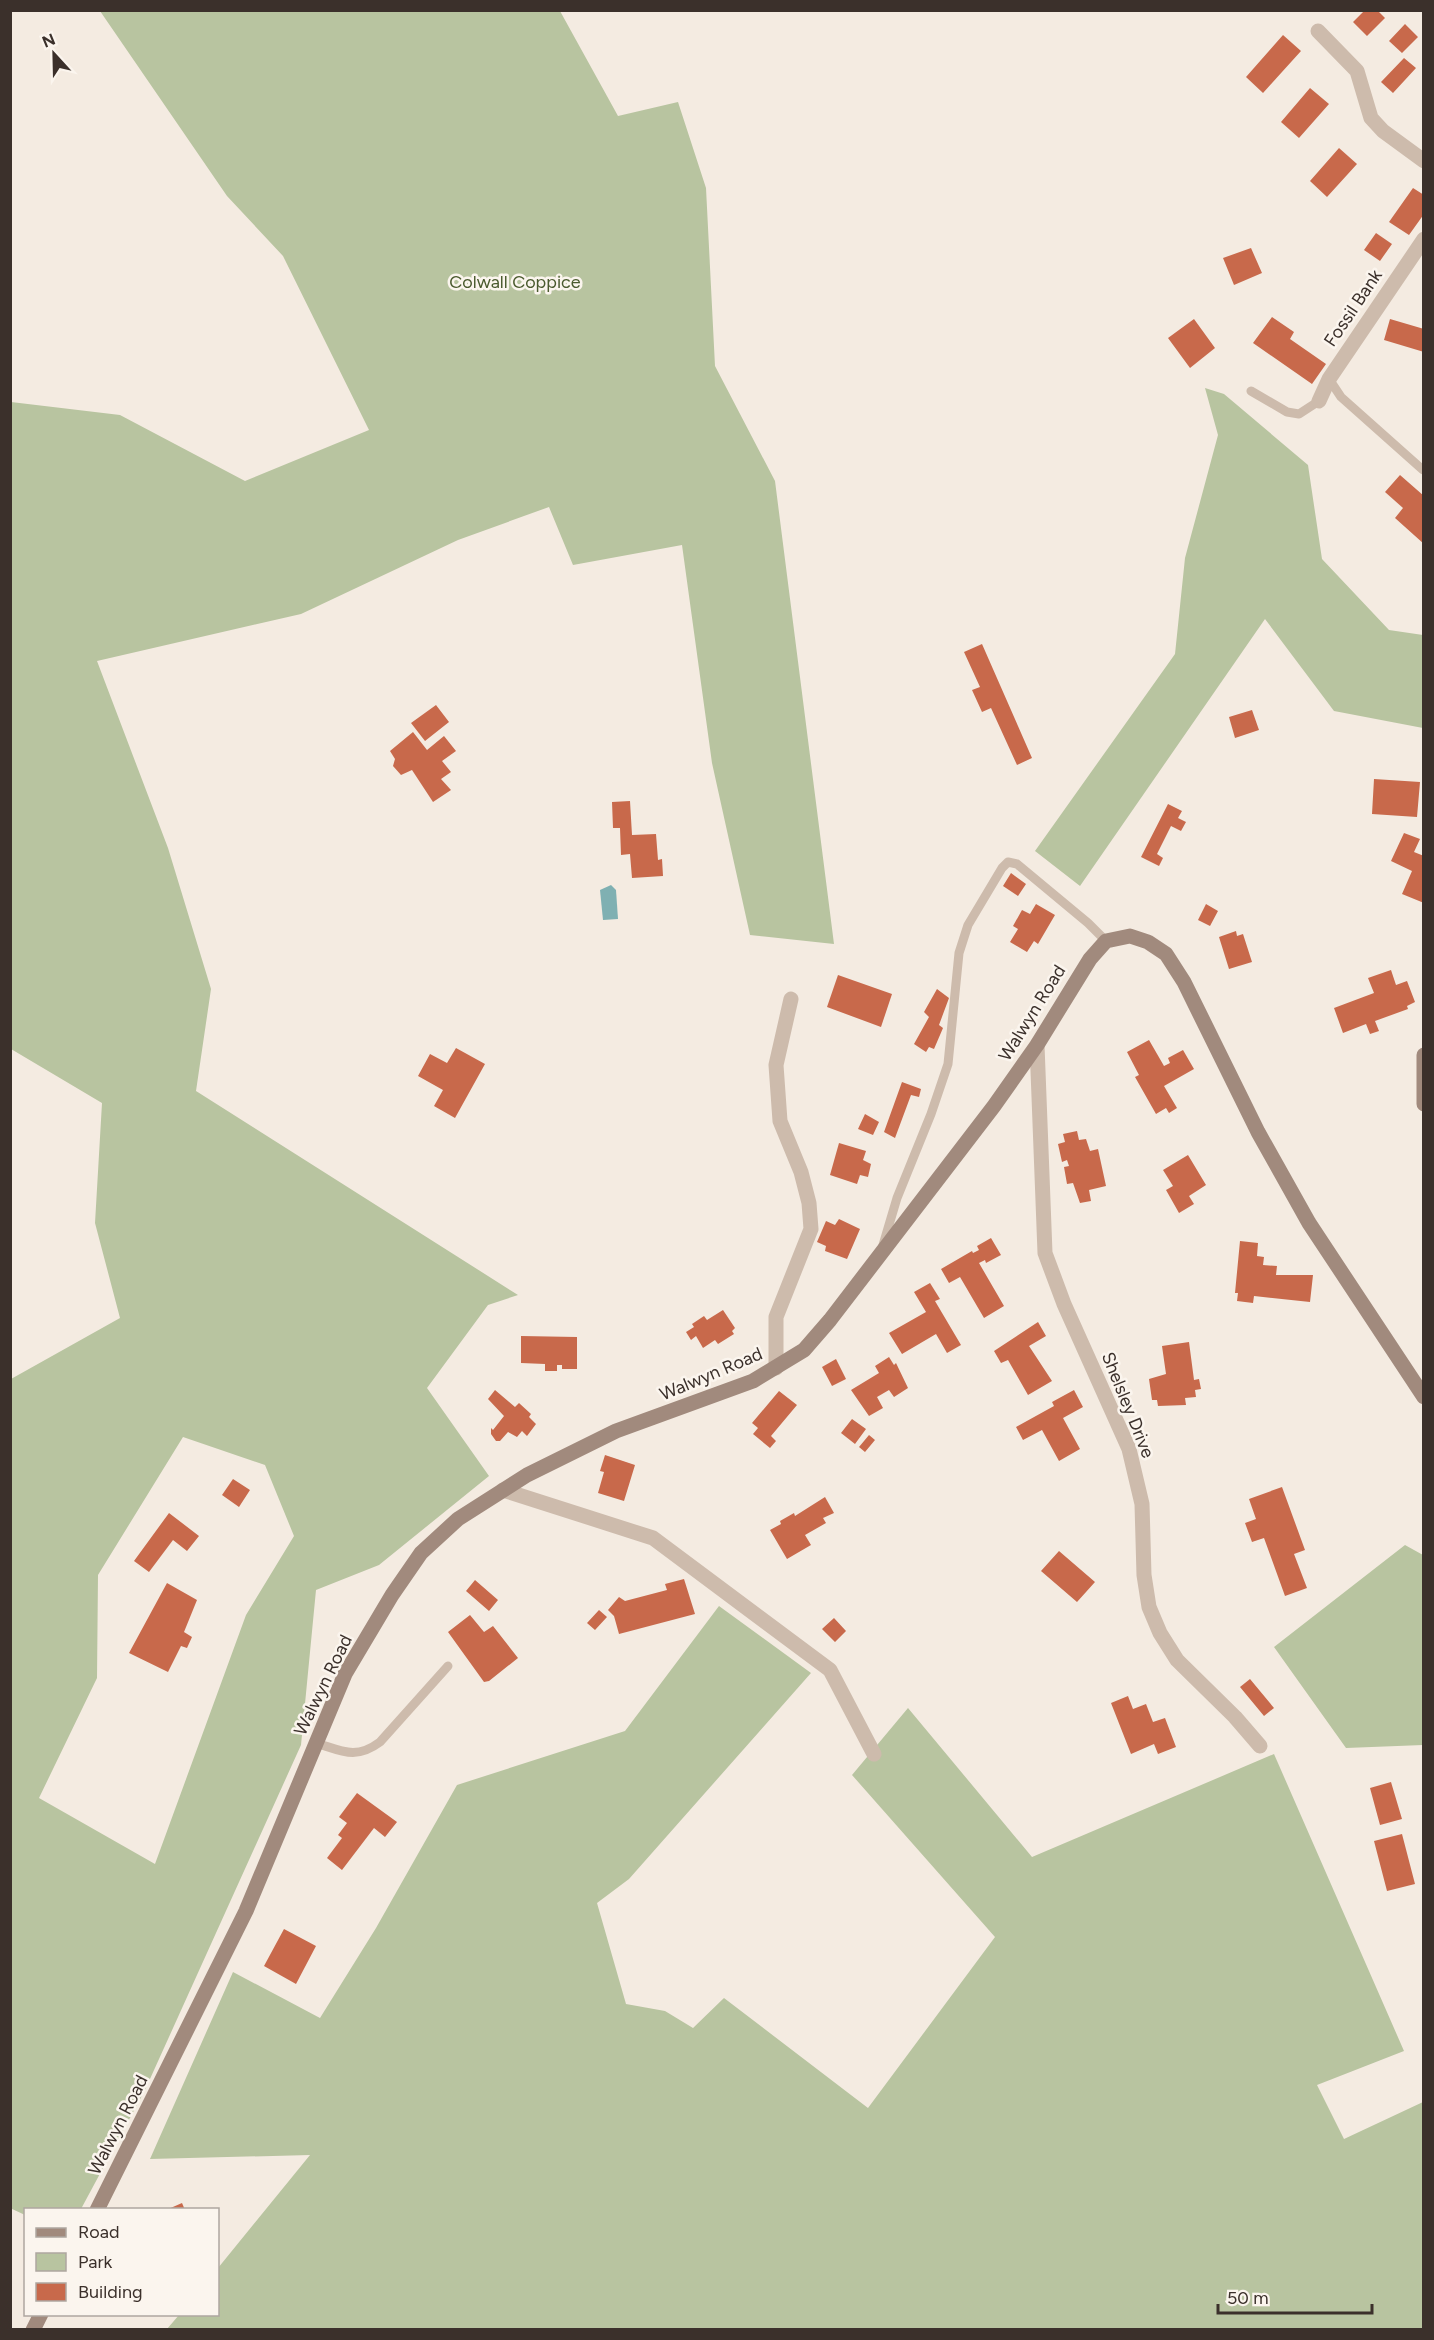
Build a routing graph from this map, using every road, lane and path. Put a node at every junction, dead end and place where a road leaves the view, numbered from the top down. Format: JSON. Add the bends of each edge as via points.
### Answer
{"nodes":[{"id":1,"x":1318,"y":31,"type":"dead end"},
{"id":2,"x":1424,"y":161,"type":"edge"},
{"id":3,"x":1424,"y":239,"type":"edge"},
{"id":4,"x":1329,"y":379,"type":"junction"},
{"id":5,"x":1251,"y":391,"type":"dead end"},
{"id":6,"x":1319,"y":401,"type":"joint"},
{"id":7,"x":1423,"y":470,"type":"edge"},
{"id":8,"x":1106,"y":941,"type":"junction"},
{"id":9,"x":790,"y":999,"type":"dead end"},
{"id":10,"x":1037,"y":1045,"type":"junction"},
{"id":11,"x":1424,"y":1055,"type":"edge"},
{"id":12,"x":1424,"y":1104,"type":"edge"},
{"id":13,"x":881,"y":1254,"type":"junction"},
{"id":14,"x":776,"y":1368,"type":"junction"},
{"id":15,"x":1424,"y":1397,"type":"edge"},
{"id":16,"x":502,"y":1490,"type":"junction"},
{"id":17,"x":448,"y":1666,"type":"dead end"},
{"id":18,"x":316,"y":1743,"type":"junction"},
{"id":19,"x":1260,"y":1746,"type":"dead end"},
{"id":20,"x":874,"y":1754,"type":"dead end"},
{"id":21,"x":98,"y":2208,"type":"edge"},
{"id":22,"x":40,"y":2316,"type":"edge"},
{"id":23,"x":33,"y":2330,"type":"edge"}],
"edges":[{"from":1,"to":2,"type":"street","via":[[1357,70],[1371,118],[1383,132]]},
{"from":3,"to":4,"type":"street","name":"Fossil Bank"},
{"from":4,"to":6,"type":"street","name":"Fossil Bank"},
{"from":4,"to":7,"type":"lane","via":[[1341,397]]},
{"from":5,"to":6,"type":"lane","via":[[1287,412],[1299,414]]},
{"from":8,"to":10,"type":"main road","name":"Walwyn Road","via":[[1073,984]]},
{"from":8,"to":13,"type":"lane","via":[[1017,864],[1008,862],[1002,868],[968,925],[959,953],[948,1064],[897,1198]]},
{"from":8,"to":15,"type":"main road","via":[[1130,936],[1166,954],[1309,1223]]},
{"from":9,"to":14,"type":"street","via":[[777,1065],[780,1121],[801,1172],[811,1229],[776,1317]]},
{"from":10,"to":13,"type":"main road","name":"Walwyn Road"},
{"from":10,"to":19,"type":"street","name":"Shelsley Drive","via":[[1045,1253],[1129,1449],[1142,1504],[1149,1607],[1177,1660]]},
{"from":11,"to":12,"type":"main road"},
{"from":13,"to":14,"type":"main road","name":"Walwyn Road","via":[[804,1350]]},
{"from":14,"to":16,"type":"main road","name":"Walwyn Road","via":[[704,1401],[616,1431]]},
{"from":16,"to":18,"type":"main road","name":"Walwyn Road","via":[[458,1519],[421,1553],[345,1674]]},
{"from":16,"to":20,"type":"street","via":[[653,1538],[830,1670]]},
{"from":17,"to":18,"type":"lane","via":[[368,1751],[351,1754]]},
{"from":18,"to":21,"type":"main road","name":"Walwyn Road","via":[[246,1911]]},
{"from":22,"to":23,"type":"main road"}]}
